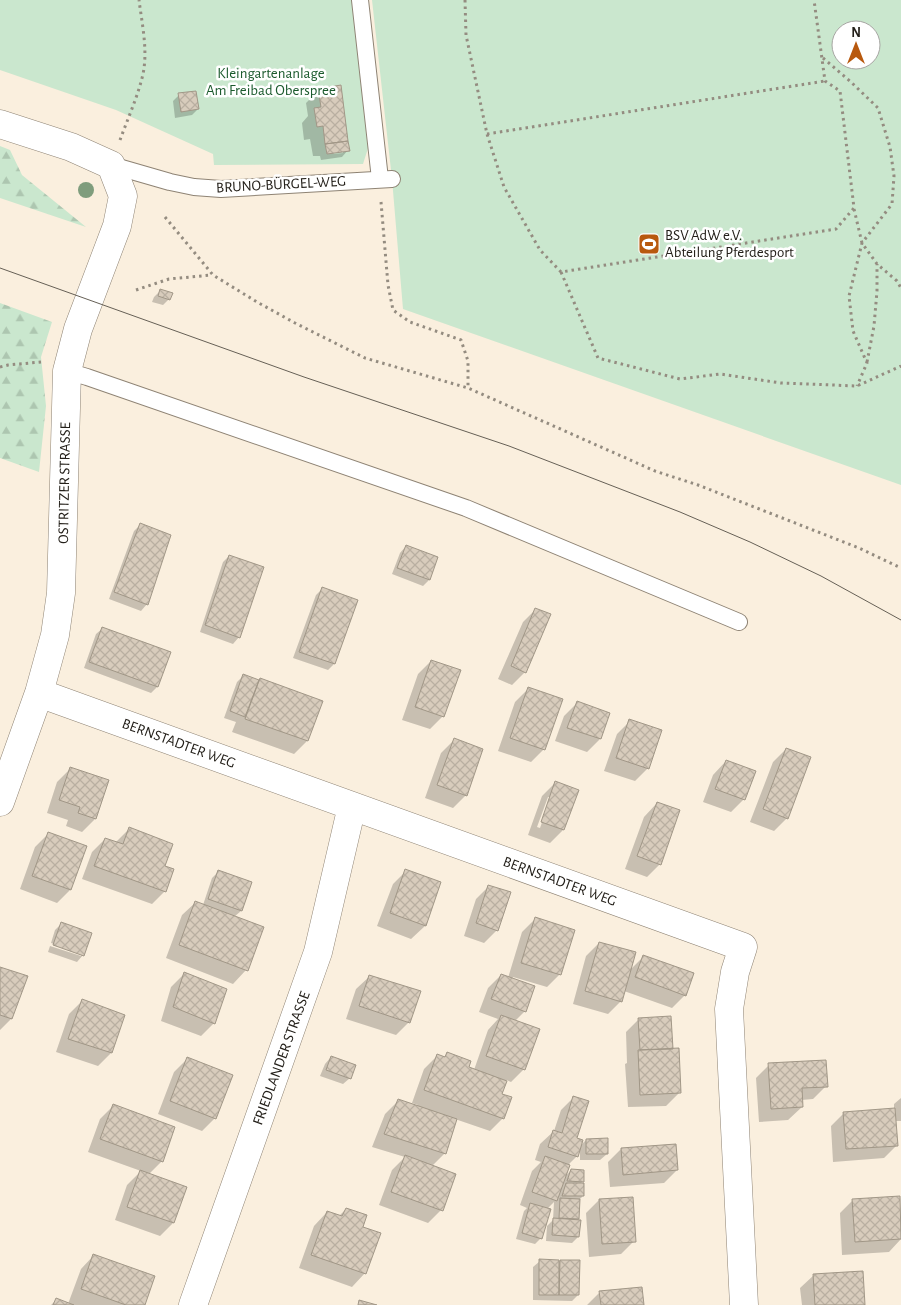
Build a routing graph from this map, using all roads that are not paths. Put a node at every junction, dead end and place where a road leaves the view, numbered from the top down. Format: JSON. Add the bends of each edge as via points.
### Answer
{"nodes":[{"id":1,"x":360,"y":0,"type":"edge"},
{"id":2,"x":0,"y":124,"type":"edge"},
{"id":3,"x":111,"y":165,"type":"junction"},
{"id":4,"x":67,"y":371,"type":"junction"},
{"id":5,"x":739,"y":622,"type":"dead end"},
{"id":6,"x":38,"y":693,"type":"junction"},
{"id":7,"x":0,"y":802,"type":"edge"},
{"id":8,"x":352,"y":806,"type":"junction"},
{"id":9,"x":193,"y":1305,"type":"edge"},
{"id":10,"x":744,"y":1305,"type":"edge"}],
"edges":[{"from":1,"to":3,"type":"lane","name":"BRUNO-BÜRGEL-WEG","via":[[386,179],[221,190],[170,182]]},
{"from":2,"to":3,"type":"street","name":"BRUNO-BÜRGEL-WEG","via":[[71,147]]},
{"from":3,"to":4,"type":"street","name":"OSTRITZER STRASSE","via":[[123,196],[117,226],[78,330]]},
{"from":4,"to":5,"type":"lane","via":[[466,508]]},
{"from":4,"to":6,"type":"street","name":"OSTRITZER STRASSE","via":[[61,593],[56,635]]},
{"from":6,"to":7,"type":"street","name":"OSTRITZER STRASSE"},
{"from":6,"to":8,"type":"street","name":"BERNSTADTER WEG"},
{"from":8,"to":9,"type":"street","name":"FRIEDLANDER STRASSE","via":[[318,952]]},
{"from":8,"to":10,"type":"street","name":"BERNSTADTER WEG","via":[[743,947],[729,1009]]}]}
